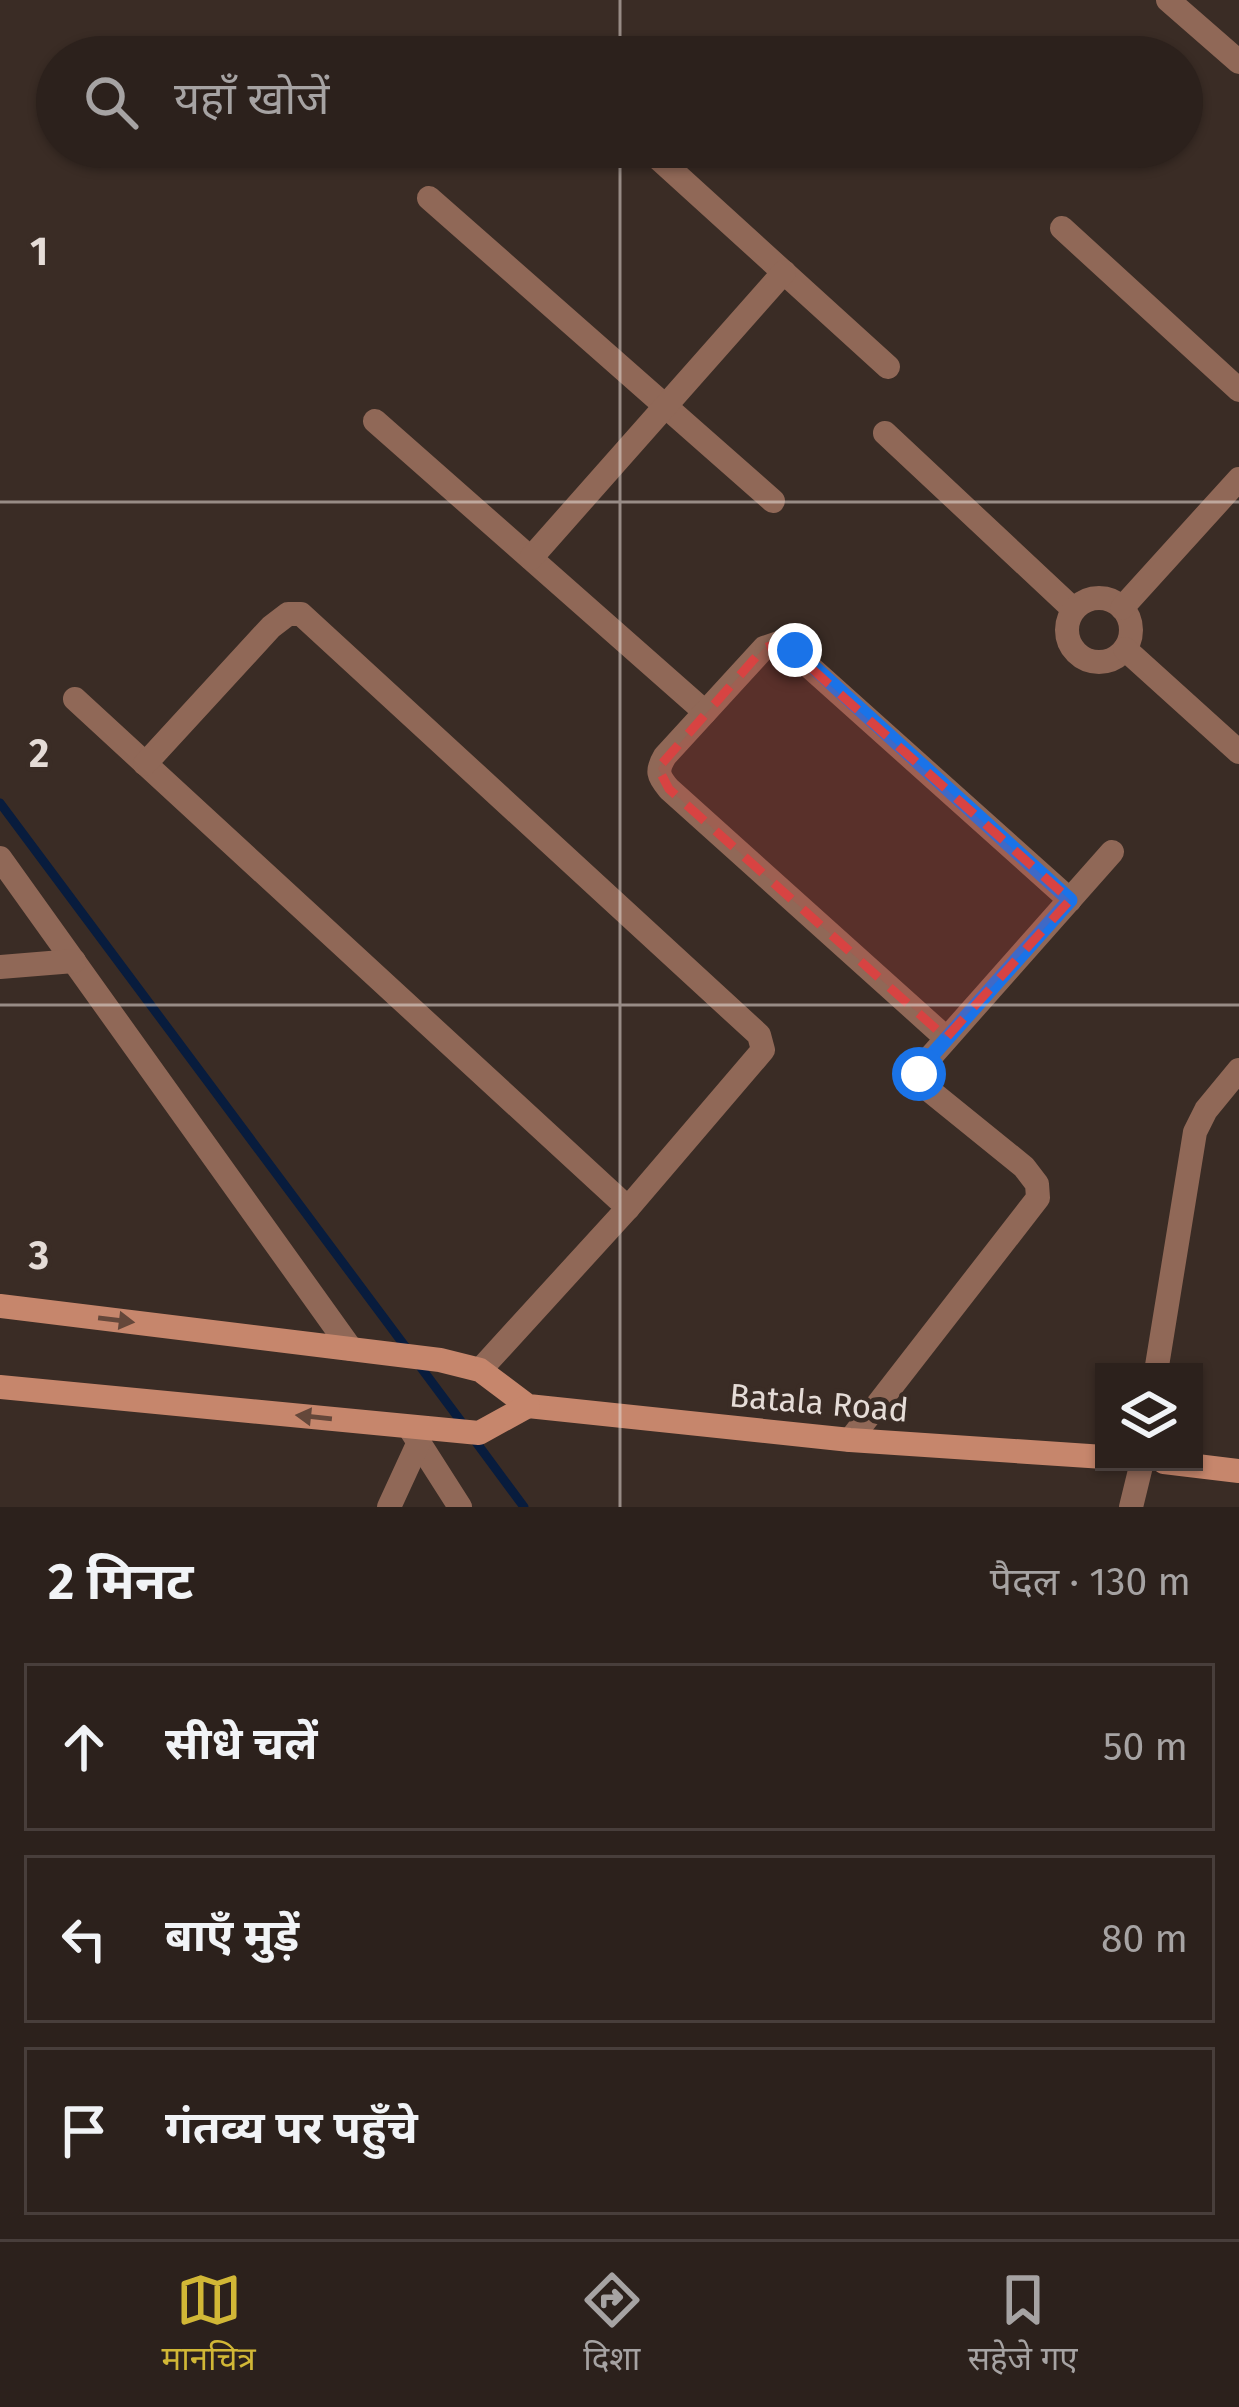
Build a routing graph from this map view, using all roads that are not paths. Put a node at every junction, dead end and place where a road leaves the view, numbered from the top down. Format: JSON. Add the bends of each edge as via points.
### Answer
{"nodes":[{"id":1,"x":1168,"y":0,"type":"edge"},
{"id":2,"x":1239,"y":62,"type":"edge"},
{"id":3,"x":669,"y":168,"type":"edge"},
{"id":4,"x":429,"y":198,"type":"dead end"},
{"id":5,"x":1062,"y":228,"type":"dead end"},
{"id":6,"x":784,"y":272,"type":"junction"},
{"id":7,"x":888,"y":367,"type":"dead end"},
{"id":8,"x":1239,"y":390,"type":"edge"},
{"id":9,"x":664,"y":407,"type":"junction"},
{"id":10,"x":375,"y":421,"type":"dead end"},
{"id":11,"x":884,"y":433,"type":"dead end"},
{"id":12,"x":1239,"y":479,"type":"edge"},
{"id":13,"x":773,"y":501,"type":"dead end"},
{"id":14,"x":531,"y":558,"type":"junction"},
{"id":15,"x":1122,"y":608,"type":"junction"},
{"id":16,"x":1073,"y":609,"type":"junction"},
{"id":17,"x":1125,"y":649,"type":"junction"},
{"id":18,"x":75,"y":699,"type":"dead end"},
{"id":19,"x":705,"y":712,"type":"junction"},
{"id":20,"x":1239,"y":752,"type":"edge"},
{"id":21,"x":145,"y":764,"type":"junction"},
{"id":22,"x":1112,"y":853,"type":"dead end"},
{"id":23,"x":0,"y":858,"type":"edge"},
{"id":24,"x":1070,"y":900,"type":"junction"},
{"id":25,"x":74,"y":961,"type":"junction"},
{"id":26,"x":0,"y":967,"type":"edge"},
{"id":27,"x":946,"y":1038,"type":"junction"},
{"id":28,"x":1239,"y":1070,"type":"edge"},
{"id":29,"x":628,"y":1208,"type":"junction"},
{"id":30,"x":0,"y":1306,"type":"edge"},
{"id":31,"x":351,"y":1349,"type":"junction"},
{"id":32,"x":1157,"y":1363,"type":"edge"},
{"id":33,"x":480,"y":1370,"type":"junction"},
{"id":34,"x":0,"y":1387,"type":"edge"},
{"id":35,"x":527,"y":1406,"type":"junction"},
{"id":36,"x":419,"y":1433,"type":"junction"},
{"id":37,"x":850,"y":1440,"type":"junction"},
{"id":38,"x":1095,"y":1456,"type":"edge"},
{"id":39,"x":1203,"y":1467,"type":"edge"},
{"id":40,"x":1140,"y":1471,"type":"edge"},
{"id":41,"x":1239,"y":1471,"type":"edge"},
{"id":42,"x":389,"y":1507,"type":"edge"},
{"id":43,"x":460,"y":1507,"type":"edge"},
{"id":44,"x":1131,"y":1507,"type":"edge"}],
"edges":[{"from":1,"to":2,"type":"street"},
{"from":3,"to":6,"type":"street"},
{"from":4,"to":9,"type":"street"},
{"from":5,"to":8,"type":"street"},
{"from":6,"to":7,"type":"street"},
{"from":6,"to":9,"type":"street"},
{"from":9,"to":13,"type":"street"},
{"from":9,"to":14,"type":"street"},
{"from":10,"to":14,"type":"street"},
{"from":11,"to":16,"type":"street"},
{"from":12,"to":15,"type":"street"},
{"from":14,"to":19,"type":"street"},
{"from":15,"to":16,"type":"street","via":[[1102,598]]},
{"from":15,"to":17,"type":"street","via":[[1131,627]]},
{"from":16,"to":17,"type":"street","via":[[1066,628],[1078,655],[1107,662]]},
{"from":17,"to":20,"type":"street"},
{"from":18,"to":21,"type":"street"},
{"from":19,"to":24,"type":"street","via":[[764,648],[782,642]]},
{"from":19,"to":27,"type":"street","via":[[664,756],[659,777]]},
{"from":21,"to":29,"type":"street"},
{"from":21,"to":29,"type":"street","via":[[271,627],[301,614],[320,628],[759,1035],[763,1050]]},
{"from":22,"to":24,"type":"street"},
{"from":23,"to":25,"type":"street"},
{"from":24,"to":27,"type":"street"},
{"from":25,"to":26,"type":"street"},
{"from":25,"to":31,"type":"street"},
{"from":27,"to":37,"type":"street","via":[[919,1074],[924,1086],[1024,1167],[1038,1198]]},
{"from":28,"to":32,"type":"street","via":[[1195,1132]]},
{"from":29,"to":33,"type":"street"},
{"from":30,"to":31,"type":"main road","one_way":true},
{"from":31,"to":33,"type":"main road"},
{"from":33,"to":35,"type":"main road"},
{"from":36,"to":34,"type":"main road","one_way":true},
{"from":35,"to":36,"type":"main road","via":[[479,1433]]},
{"from":35,"to":37,"type":"main road","name":"Batala Road"},
{"from":36,"to":42,"type":"street"},
{"from":36,"to":43,"type":"street"},
{"from":37,"to":38,"type":"main road","name":"Batala Road"},
{"from":39,"to":41,"type":"main road"},
{"from":40,"to":44,"type":"street"}]}
